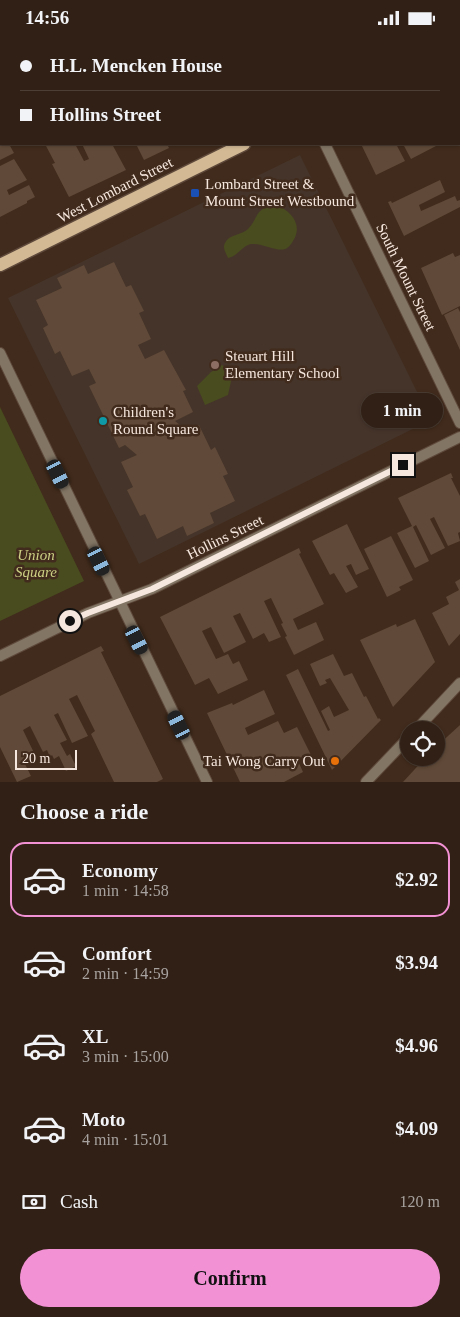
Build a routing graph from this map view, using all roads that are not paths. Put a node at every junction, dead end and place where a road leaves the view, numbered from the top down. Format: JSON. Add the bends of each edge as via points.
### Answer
{"nodes":[{"id":1,"x":242,"y":145,"type":"edge"},
{"id":2,"x":325,"y":145,"type":"edge"},
{"id":3,"x":0,"y":265,"type":"edge"},
{"id":4,"x":0,"y":353,"type":"edge"},
{"id":5,"x":460,"y":423,"type":"edge"},
{"id":6,"x":460,"y":437,"type":"edge"},
{"id":7,"x":118,"y":601,"type":"junction"},
{"id":8,"x":0,"y":656,"type":"edge"},
{"id":9,"x":460,"y":683,"type":"edge"},
{"id":10,"x":424,"y":721,"type":"edge"},
{"id":11,"x":400,"y":746,"type":"edge"},
{"id":12,"x":206,"y":782,"type":"edge"},
{"id":13,"x":366,"y":782,"type":"edge"}],
"edges":[{"from":1,"to":3,"type":"main road","name":"West Lombard Street"},
{"from":2,"to":5,"type":"street","name":"South Mount Street"},
{"from":4,"to":7,"type":"street"},
{"from":6,"to":7,"type":"street","name":"Hollins Street","via":[[161,585]]},
{"from":7,"to":8,"type":"street","name":"Hollins Street"},
{"from":7,"to":12,"type":"street"},
{"from":9,"to":10,"type":"street"},
{"from":11,"to":13,"type":"street"}]}
